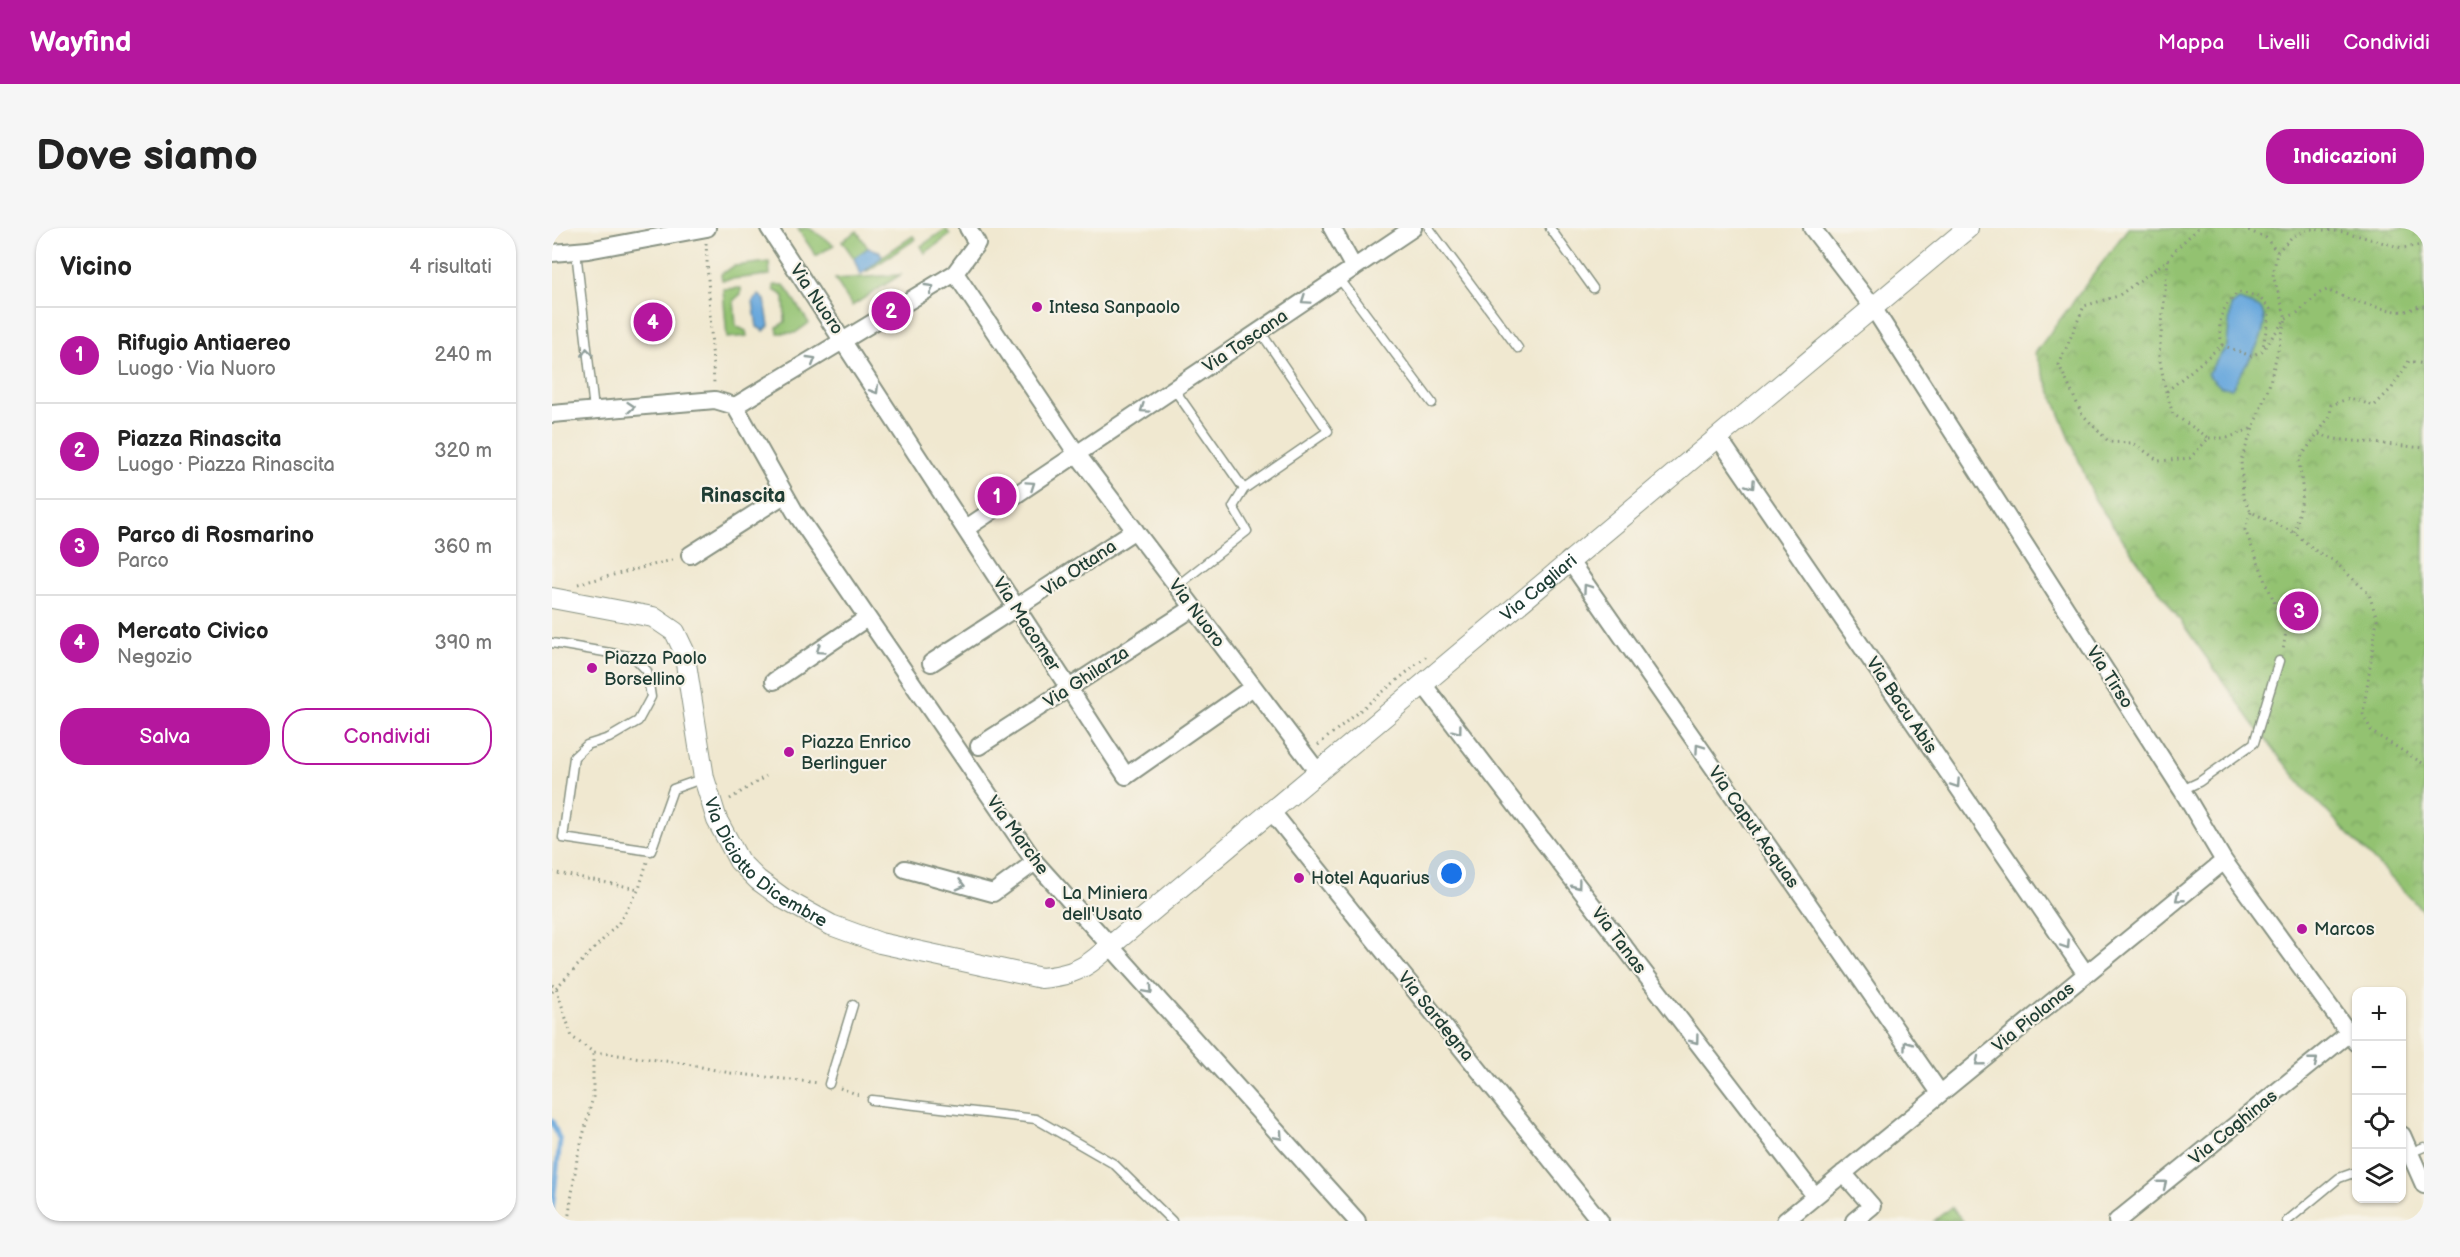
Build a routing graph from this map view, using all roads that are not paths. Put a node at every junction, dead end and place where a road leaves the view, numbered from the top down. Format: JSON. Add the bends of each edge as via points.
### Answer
{"nodes":[{"id":1,"x":769,"y":228,"type":"edge"},
{"id":2,"x":968,"y":228,"type":"edge"},
{"id":3,"x":1332,"y":228,"type":"edge"},
{"id":4,"x":1413,"y":228,"type":"edge"},
{"id":5,"x":1428,"y":228,"type":"edge"},
{"id":6,"x":1550,"y":228,"type":"edge"},
{"id":7,"x":1812,"y":228,"type":"edge"},
{"id":8,"x":1968,"y":228,"type":"edge"},
{"id":9,"x":705,"y":229,"type":"edge"},
{"id":10,"x":576,"y":250,"type":"junction"},
{"id":11,"x":552,"y":253,"type":"edge"},
{"id":12,"x":1354,"y":268,"type":"junction"},
{"id":13,"x":955,"y":273,"type":"junction"},
{"id":14,"x":1339,"y":278,"type":"junction"},
{"id":15,"x":1593,"y":288,"type":"dead end"},
{"id":16,"x":1872,"y":306,"type":"junction"},
{"id":17,"x":1260,"y":331,"type":"junction"},
{"id":18,"x":844,"y":340,"type":"junction"},
{"id":19,"x":1518,"y":348,"type":"dead end"},
{"id":20,"x":1174,"y":389,"type":"junction"},
{"id":21,"x":1432,"y":403,"type":"dead end"},
{"id":22,"x":735,"y":406,"type":"junction"},
{"id":23,"x":594,"y":410,"type":"junction"},
{"id":24,"x":552,"y":414,"type":"edge"},
{"id":25,"x":1718,"y":436,"type":"junction"},
{"id":26,"x":1077,"y":454,"type":"junction"},
{"id":27,"x":1244,"y":489,"type":"junction"},
{"id":28,"x":784,"y":495,"type":"junction"},
{"id":29,"x":965,"y":530,"type":"junction"},
{"id":30,"x":1135,"y":530,"type":"junction"},
{"id":31,"x":690,"y":555,"type":"road end"},
{"id":32,"x":1569,"y":560,"type":"junction"},
{"id":33,"x":1177,"y":586,"type":"junction"},
{"id":34,"x":555,"y":599,"type":"edge"},
{"id":35,"x":1193,"y":608,"type":"junction"},
{"id":36,"x":1017,"y":609,"type":"junction"},
{"id":37,"x":867,"y":618,"type":"junction"},
{"id":38,"x":552,"y":643,"type":"edge"},
{"id":39,"x":2279,"y":661,"type":"road end"},
{"id":40,"x":931,"y":663,"type":"dead end"},
{"id":41,"x":774,"y":681,"type":"dead end"},
{"id":42,"x":1423,"y":684,"type":"junction"},
{"id":43,"x":1254,"y":687,"type":"junction"},
{"id":44,"x":1069,"y":689,"type":"junction"},
{"id":45,"x":979,"y":746,"type":"dead end"},
{"id":46,"x":1318,"y":772,"type":"junction"},
{"id":47,"x":704,"y":778,"type":"junction"},
{"id":48,"x":2182,"y":790,"type":"junction"},
{"id":49,"x":1272,"y":812,"type":"junction"},
{"id":50,"x":2224,"y":861,"type":"junction"},
{"id":51,"x":1035,"y":862,"type":"junction"},
{"id":52,"x":905,"y":869,"type":"dead end"},
{"id":53,"x":1110,"y":947,"type":"junction"},
{"id":54,"x":2086,"y":974,"type":"junction"},
{"id":55,"x":853,"y":1005,"type":"dead end"},
{"id":56,"x":2352,"y":1037,"type":"edge"},
{"id":57,"x":2352,"y":1039,"type":"edge"},
{"id":58,"x":829,"y":1084,"type":"road end"},
{"id":59,"x":1940,"y":1093,"type":"junction"},
{"id":60,"x":872,"y":1100,"type":"road end"},
{"id":61,"x":2412,"y":1152,"type":"edge"},
{"id":62,"x":1843,"y":1173,"type":"junction"},
{"id":63,"x":2352,"y":1173,"type":"edge"},
{"id":64,"x":2424,"y":1185,"type":"edge"},
{"id":65,"x":1815,"y":1196,"type":"junction"},
{"id":66,"x":1172,"y":1221,"type":"edge"},
{"id":67,"x":1357,"y":1221,"type":"edge"},
{"id":68,"x":1600,"y":1221,"type":"edge"},
{"id":69,"x":1785,"y":1221,"type":"edge"},
{"id":70,"x":1854,"y":1221,"type":"edge"},
{"id":71,"x":2117,"y":1221,"type":"edge"},
{"id":72,"x":2288,"y":1221,"type":"edge"}],
"edges":[{"from":1,"to":18,"type":"street","name":"Via Nuoro"},
{"from":2,"to":13,"type":"street","via":[[977,243]]},
{"from":3,"to":12,"type":"street"},
{"from":4,"to":12,"type":"street","name":"Via Toscana"},
{"from":5,"to":19,"type":"lane"},
{"from":6,"to":15,"type":"lane"},
{"from":7,"to":16,"type":"street","name":"Via Tirso"},
{"from":8,"to":16,"type":"street","name":"Via Cagliari"},
{"from":9,"to":10,"type":"street"},
{"from":10,"to":11,"type":"street"},
{"from":23,"to":10,"type":"lane","one_way":true},
{"from":12,"to":14,"type":"street","name":"Via Toscana"},
{"from":18,"to":13,"type":"street","one_way":true},
{"from":13,"to":26,"type":"street","name":"Via Nuoro"},
{"from":14,"to":17,"type":"street","name":"Via Toscana","one_way":true},
{"from":14,"to":21,"type":"lane"},
{"from":16,"to":25,"type":"street","name":"Via Cagliari"},
{"from":16,"to":48,"type":"street","name":"Via Tirso"},
{"from":17,"to":20,"type":"street","name":"Via Toscana"},
{"from":17,"to":27,"type":"lane","via":[[1328,431]]},
{"from":22,"to":18,"type":"street","one_way":true},
{"from":18,"to":29,"type":"street","name":"Via Macomer","one_way":true},
{"from":20,"to":26,"type":"street","name":"Via Toscana","one_way":true},
{"from":20,"to":27,"type":"lane"},
{"from":23,"to":22,"type":"street","one_way":true,"via":[[715,400]]},
{"from":22,"to":28,"type":"street","name":"Via Marche"},
{"from":23,"to":24,"type":"street"},
{"from":25,"to":32,"type":"street","name":"Via Cagliari"},
{"from":25,"to":54,"type":"street","name":"Via Bacu Abis","one_way":true},
{"from":29,"to":26,"type":"street","one_way":true},
{"from":26,"to":30,"type":"street","name":"Via Nuoro"},
{"from":27,"to":33,"type":"lane","via":[[1233,507],[1247,531]]},
{"from":28,"to":31,"type":"street"},
{"from":28,"to":37,"type":"street","name":"Via Marche"},
{"from":29,"to":36,"type":"street","name":"Via Macomer"},
{"from":30,"to":33,"type":"street","name":"Via Nuoro"},
{"from":30,"to":36,"type":"street","name":"Via Ottana"},
{"from":32,"to":42,"type":"street","name":"Via Cagliari"},
{"from":59,"to":32,"type":"street","name":"Via Caput Acquas","one_way":true},
{"from":33,"to":35,"type":"street","name":"Via Nuoro"},
{"from":34,"to":47,"type":"street","name":"Via Diciotto Dicembre","via":[[653,617],[675,632],[684,651]]},
{"from":35,"to":43,"type":"street","name":"Via Nuoro"},
{"from":35,"to":44,"type":"street","name":"Via Ghilarza"},
{"from":36,"to":40,"type":"street","name":"Via Ottana"},
{"from":36,"to":44,"type":"street","name":"Via Macomer"},
{"from":37,"to":41,"type":"street","one_way":true},
{"from":37,"to":51,"type":"street","name":"Via Marche"},
{"from":38,"to":47,"type":"lane","via":[[634,657],[647,671],[651,697],[638,722],[587,746],[574,757],[563,838],[651,851],[673,789]]},
{"from":39,"to":48,"type":"lane","via":[[2254,743]]},
{"from":42,"to":46,"type":"street","name":"Via Cagliari"},
{"from":42,"to":65,"type":"street","name":"Via Tanas","one_way":true},
{"from":43,"to":44,"type":"street","name":"Via Macomer","via":[[1126,776]]},
{"from":43,"to":46,"type":"street","name":"Via Nuoro"},
{"from":44,"to":45,"type":"street","name":"Via Ghilarza"},
{"from":46,"to":49,"type":"street","name":"Via Cagliari"},
{"from":47,"to":53,"type":"street","name":"Via Diciotto Dicembre","via":[[714,810],[740,861],[784,899],[831,925],[880,943],[1041,978],[1076,972]]},
{"from":48,"to":50,"type":"street","name":"Via Tirso"},
{"from":49,"to":53,"type":"street","name":"Via Cagliari"},
{"from":49,"to":68,"type":"street","name":"Via Sardegna"},
{"from":50,"to":54,"type":"street","name":"Via Piolanas","one_way":true},
{"from":50,"to":56,"type":"street","name":"Via Tirso"},
{"from":52,"to":51,"type":"street","one_way":true,"via":[[993,893]]},
{"from":51,"to":53,"type":"street","name":"Via Marche"},
{"from":53,"to":67,"type":"street","name":"Via Marche","one_way":true},
{"from":54,"to":59,"type":"street","name":"Via Piolanas","one_way":true},
{"from":55,"to":58,"type":"lane"},
{"from":71,"to":57,"type":"street","name":"Via Coghinas","one_way":true},
{"from":59,"to":62,"type":"street","name":"Via Piolanas"},
{"from":60,"to":66,"type":"lane","via":[[1036,1119],[1114,1164]]},
{"from":61,"to":64,"type":"street"},
{"from":62,"to":65,"type":"street","name":"Via Piolanas"},
{"from":62,"to":70,"type":"street","via":[[1872,1206]]},
{"from":63,"to":72,"type":"lane","via":[[2339,1178]]},
{"from":65,"to":69,"type":"street","name":"Via Piolanas"}]}
